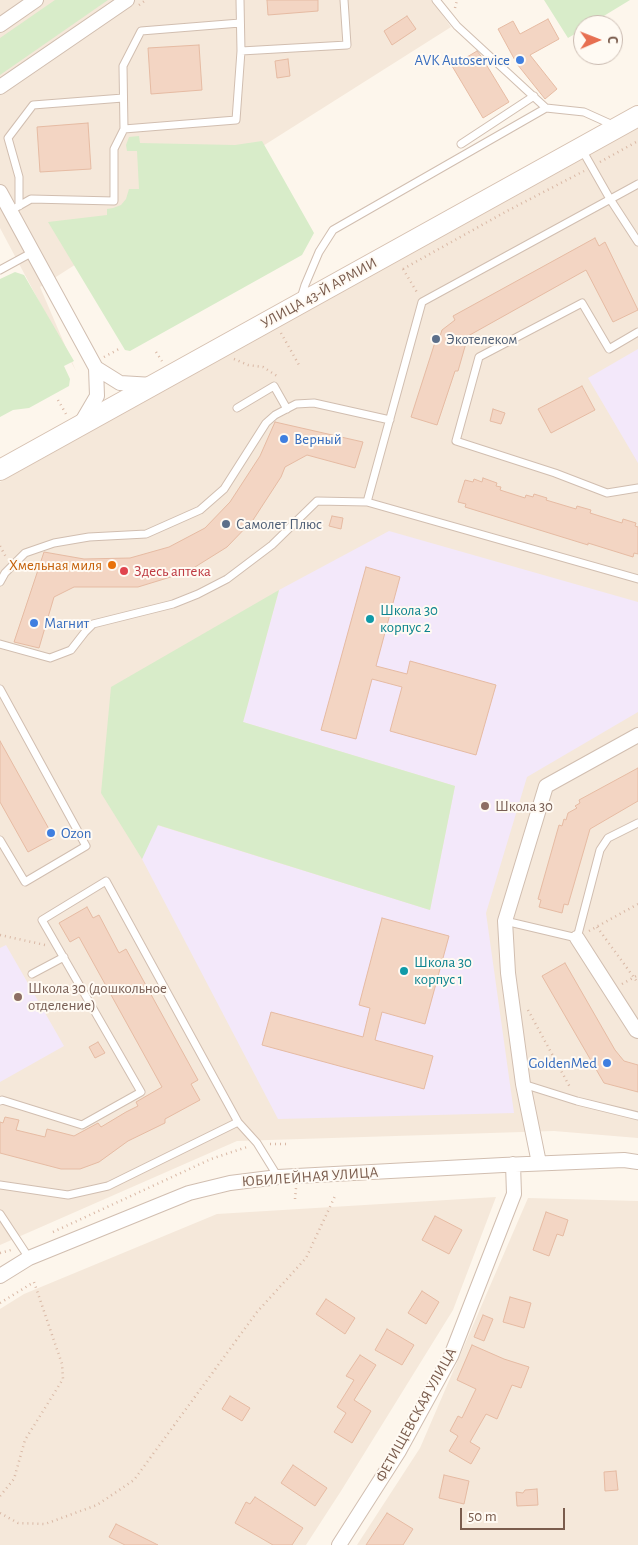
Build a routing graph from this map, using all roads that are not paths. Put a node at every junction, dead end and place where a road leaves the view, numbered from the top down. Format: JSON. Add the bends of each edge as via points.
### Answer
{"nodes":[{"id":1,"x":36,"y":0,"type":"edge"},
{"id":2,"x":127,"y":0,"type":"edge"},
{"id":3,"x":240,"y":0,"type":"edge"},
{"id":4,"x":344,"y":0,"type":"edge"},
{"id":5,"x":436,"y":0,"type":"edge"},
{"id":6,"x":240,"y":23,"type":"junction"},
{"id":7,"x":0,"y":25,"type":"edge"},
{"id":8,"x":241,"y":51,"type":"junction"},
{"id":9,"x":0,"y":87,"type":"edge"},
{"id":10,"x":534,"y":96,"type":"junction"},
{"id":11,"x":123,"y":98,"type":"junction"},
{"id":12,"x":546,"y":108,"type":"junction"},
{"id":13,"x":638,"y":116,"type":"edge"},
{"id":14,"x":618,"y":127,"type":"junction"},
{"id":15,"x":124,"y":129,"type":"junction"},
{"id":16,"x":461,"y":144,"type":"dead end"},
{"id":17,"x":581,"y":151,"type":"junction"},
{"id":18,"x":638,"y":184,"type":"edge"},
{"id":19,"x":0,"y":192,"type":"edge"},
{"id":20,"x":610,"y":199,"type":"junction"},
{"id":21,"x":14,"y":208,"type":"junction"},
{"id":22,"x":638,"y":242,"type":"edge"},
{"id":23,"x":33,"y":252,"type":"junction"},
{"id":24,"x":0,"y":270,"type":"edge"},
{"id":25,"x":299,"y":304,"type":"junction"},
{"id":26,"x":638,"y":332,"type":"edge"},
{"id":27,"x":96,"y":368,"type":"junction"},
{"id":28,"x":153,"y":385,"type":"junction"},
{"id":29,"x":237,"y":408,"type":"dead end"},
{"id":30,"x":287,"y":409,"type":"junction"},
{"id":31,"x":390,"y":420,"type":"junction"},
{"id":32,"x":80,"y":425,"type":"junction"},
{"id":33,"x":0,"y":470,"type":"edge"},
{"id":34,"x":638,"y":488,"type":"edge"},
{"id":35,"x":368,"y":502,"type":"junction"},
{"id":36,"x":638,"y":579,"type":"edge"},
{"id":37,"x":0,"y":582,"type":"edge"},
{"id":38,"x":0,"y":644,"type":"edge"},
{"id":39,"x":0,"y":689,"type":"edge"},
{"id":40,"x":638,"y":735,"type":"edge"},
{"id":41,"x":638,"y":823,"type":"edge"},
{"id":42,"x":0,"y":840,"type":"edge"},
{"id":43,"x":505,"y":921,"type":"junction"},
{"id":44,"x":577,"y":938,"type":"junction"},
{"id":45,"x":64,"y":957,"type":"junction"},
{"id":46,"x":32,"y":974,"type":"dead end"},
{"id":47,"x":638,"y":1031,"type":"edge"},
{"id":48,"x":523,"y":1084,"type":"junction"},
{"id":49,"x":0,"y":1101,"type":"edge"},
{"id":50,"x":638,"y":1116,"type":"edge"},
{"id":51,"x":238,"y":1122,"type":"junction"},
{"id":52,"x":638,"y":1162,"type":"edge"},
{"id":53,"x":540,"y":1163,"type":"junction"},
{"id":54,"x":514,"y":1164,"type":"junction"},
{"id":55,"x":278,"y":1177,"type":"junction"},
{"id":56,"x":0,"y":1185,"type":"edge"},
{"id":57,"x":0,"y":1214,"type":"edge"},
{"id":58,"x":25,"y":1252,"type":"junction"},
{"id":59,"x":0,"y":1276,"type":"edge"},
{"id":60,"x":339,"y":1545,"type":"edge"}],
"edges":[{"from":1,"to":7,"type":"street"},
{"from":2,"to":9,"type":"street"},
{"from":3,"to":6,"type":"lane"},
{"from":4,"to":8,"type":"lane","via":[[347,45]]},
{"from":5,"to":10,"type":"lane","via":[[457,26]]},
{"from":6,"to":8,"type":"lane"},
{"from":6,"to":11,"type":"lane","via":[[141,31],[123,66]]},
{"from":8,"to":15,"type":"lane","via":[[236,120]]},
{"from":10,"to":12,"type":"lane"},
{"from":10,"to":16,"type":"lane"},
{"from":11,"to":15,"type":"lane"},
{"from":11,"to":21,"type":"lane","via":[[33,105],[8,138],[19,177]]},
{"from":12,"to":14,"type":"lane","via":[[584,112]]},
{"from":12,"to":25,"type":"lane","via":[[333,230],[319,252]]},
{"from":13,"to":14,"type":"main road","name":"УЛИЦА 43-Й АРМИИ"},
{"from":14,"to":17,"type":"main road","name":"УЛИЦА 43-Й АРМИИ"},
{"from":15,"to":21,"type":"lane","via":[[114,149],[114,201],[31,199]]},
{"from":17,"to":20,"type":"lane"},
{"from":17,"to":25,"type":"main road","name":"УЛИЦА 43-Й АРМИИ"},
{"from":18,"to":20,"type":"lane"},
{"from":19,"to":21,"type":"street"},
{"from":20,"to":22,"type":"lane"},
{"from":20,"to":31,"type":"lane","via":[[422,302]]},
{"from":21,"to":23,"type":"street"},
{"from":23,"to":24,"type":"lane"},
{"from":23,"to":27,"type":"street"},
{"from":25,"to":28,"type":"main road","name":"УЛИЦА 43-Й АРМИИ"},
{"from":26,"to":34,"type":"lane","via":[[610,349],[582,303],[479,357],[456,441],[607,493]]},
{"from":27,"to":28,"type":"street","via":[[120,383]]},
{"from":27,"to":32,"type":"street","via":[[97,396]]},
{"from":28,"to":32,"type":"main road","name":"УЛИЦА 43-Й АРМИИ"},
{"from":29,"to":30,"type":"lane","via":[[274,386]]},
{"from":30,"to":31,"type":"lane","via":[[296,404],[314,404]]},
{"from":30,"to":37,"type":"lane","via":[[266,424],[224,490],[200,510],[146,534],[89,537],[25,553]]},
{"from":31,"to":35,"type":"lane"},
{"from":32,"to":33,"type":"main road","name":"УЛИЦА 43-Й АРМИИ"},
{"from":35,"to":36,"type":"lane"},
{"from":35,"to":38,"type":"lane","via":[[317,501],[272,545],[227,579],[173,604],[94,624],[71,650],[50,658]]},
{"from":39,"to":42,"type":"lane","via":[[86,846],[25,882]]},
{"from":40,"to":43,"type":"street","via":[[546,786]]},
{"from":41,"to":44,"type":"lane","via":[[608,838],[600,850]]},
{"from":43,"to":44,"type":"lane"},
{"from":43,"to":48,"type":"street","via":[[508,973]]},
{"from":44,"to":47,"type":"street"},
{"from":45,"to":46,"type":"lane"},
{"from":45,"to":49,"type":"lane","via":[[140,1092],[82,1125]]},
{"from":45,"to":51,"type":"lane","via":[[42,920],[106,881]]},
{"from":48,"to":50,"type":"lane"},
{"from":48,"to":53,"type":"street"},
{"from":51,"to":55,"type":"lane","via":[[257,1143]]},
{"from":51,"to":56,"type":"lane","via":[[108,1186],[68,1195]]},
{"from":52,"to":53,"type":"street","name":"ЮБИЛЕЙНАЯ УЛИЦА"},
{"from":53,"to":54,"type":"street","name":"ЮБИЛЕЙНАЯ УЛИЦА"},
{"from":54,"to":55,"type":"street","name":"ЮБИЛЕЙНАЯ УЛИЦА"},
{"from":54,"to":60,"type":"street","name":"ФЕТИЩЕВСКАЯ УЛИЦА","via":[[514,1194],[451,1356],[399,1451]]},
{"from":55,"to":58,"type":"street","name":"ЮБИЛЕЙНАЯ УЛИЦА","via":[[188,1193]]},
{"from":57,"to":58,"type":"lane"},
{"from":58,"to":59,"type":"street","name":"ЮБИЛЕЙНАЯ УЛИЦА"}]}
